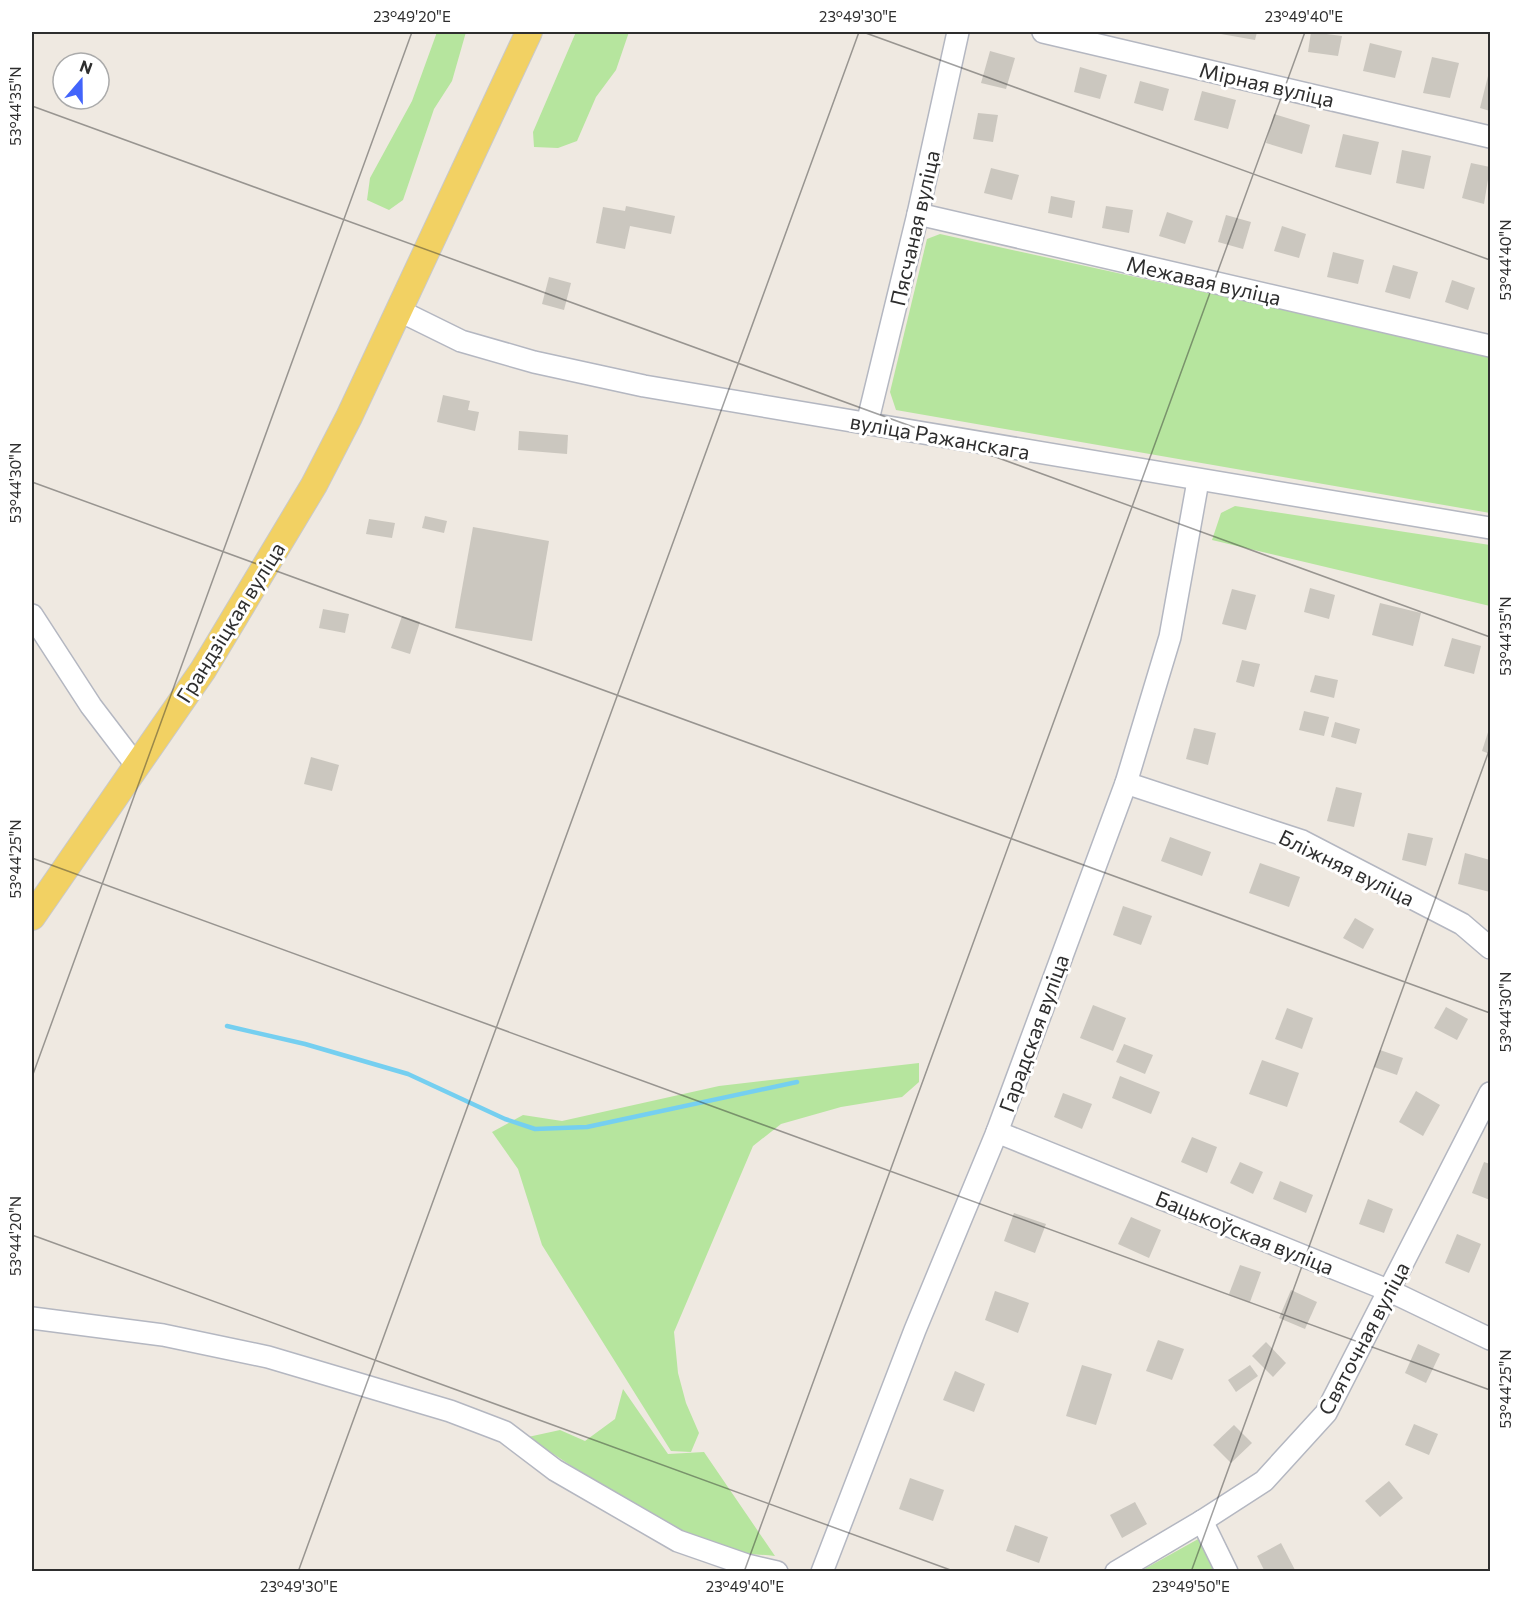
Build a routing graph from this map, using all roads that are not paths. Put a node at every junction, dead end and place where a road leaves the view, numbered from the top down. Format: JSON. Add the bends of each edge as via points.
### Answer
{"nodes":[{"id":1,"x":529,"y":32,"type":"edge"},
{"id":2,"x":958,"y":32,"type":"edge"},
{"id":3,"x":1042,"y":32,"type":"edge"},
{"id":4,"x":1491,"y":137,"type":"edge"},
{"id":5,"x":918,"y":214,"type":"junction"},
{"id":6,"x":398,"y":310,"type":"junction"},
{"id":7,"x":1491,"y":346,"type":"edge"},
{"id":8,"x":867,"y":424,"type":"junction"},
{"id":9,"x":1198,"y":481,"type":"junction"},
{"id":10,"x":1491,"y":528,"type":"edge"},
{"id":11,"x":32,"y":615,"type":"edge"},
{"id":12,"x":136,"y":765,"type":"junction"},
{"id":13,"x":1126,"y":783,"type":"junction"},
{"id":14,"x":32,"y":917,"type":"edge"},
{"id":15,"x":1491,"y":948,"type":"edge"},
{"id":16,"x":1491,"y":1093,"type":"edge"},
{"id":17,"x":997,"y":1132,"type":"junction"},
{"id":18,"x":1390,"y":1291,"type":"junction"},
{"id":19,"x":32,"y":1318,"type":"edge"},
{"id":20,"x":1491,"y":1339,"type":"edge"},
{"id":21,"x":1202,"y":1521,"type":"junction"},
{"id":22,"x":777,"y":1572,"type":"edge"},
{"id":23,"x":822,"y":1572,"type":"edge"},
{"id":24,"x":1116,"y":1572,"type":"edge"},
{"id":25,"x":1227,"y":1572,"type":"edge"}],
"edges":[{"from":1,"to":6,"type":"main road","name":"Грандзіцкая вуліца"},
{"from":2,"to":5,"type":"street","name":"Пясчаная вуліца"},
{"from":3,"to":4,"type":"street","name":"Мірная вуліца"},
{"from":5,"to":7,"type":"street","name":"Межавая вуліца"},
{"from":5,"to":8,"type":"street","name":"Пясчаная вуліца"},
{"from":6,"to":8,"type":"street","name":"вуліца Ражанскага","via":[[461,341],[534,362],[644,386]]},
{"from":6,"to":12,"type":"main road","name":"Грандзіцкая вуліца","via":[[314,485],[203,670]]},
{"from":8,"to":9,"type":"street","name":"вуліца Ражанскага"},
{"from":9,"to":10,"type":"street","name":"вуліца Ражанскага"},
{"from":9,"to":13,"type":"street","name":"Гарадская вуліца","via":[[1170,637]]},
{"from":11,"to":12,"type":"street","via":[[91,706]]},
{"from":12,"to":14,"type":"main road","name":"Грандзіцкая вуліца"},
{"from":13,"to":15,"type":"street","name":"Бліжняя вуліца","via":[[1302,842],[1462,924]]},
{"from":13,"to":17,"type":"street","name":"Гарадская вуліца"},
{"from":16,"to":18,"type":"street","name":"Святочная вуліца"},
{"from":17,"to":18,"type":"street","name":"Бацькоўская вуліца"},
{"from":17,"to":23,"type":"street","name":"Гарадская вуліца","via":[[915,1330]]},
{"from":18,"to":20,"type":"street","name":"Бацькоўская вуліца"},
{"from":18,"to":21,"type":"street","name":"Святочная вуліца","via":[[1326,1413],[1264,1481]]},
{"from":19,"to":22,"type":"street","via":[[163,1335],[268,1357],[450,1411],[505,1432],[555,1470],[678,1541]]},
{"from":21,"to":24,"type":"street","name":"Святочная вуліца"},
{"from":21,"to":25,"type":"street"}]}
